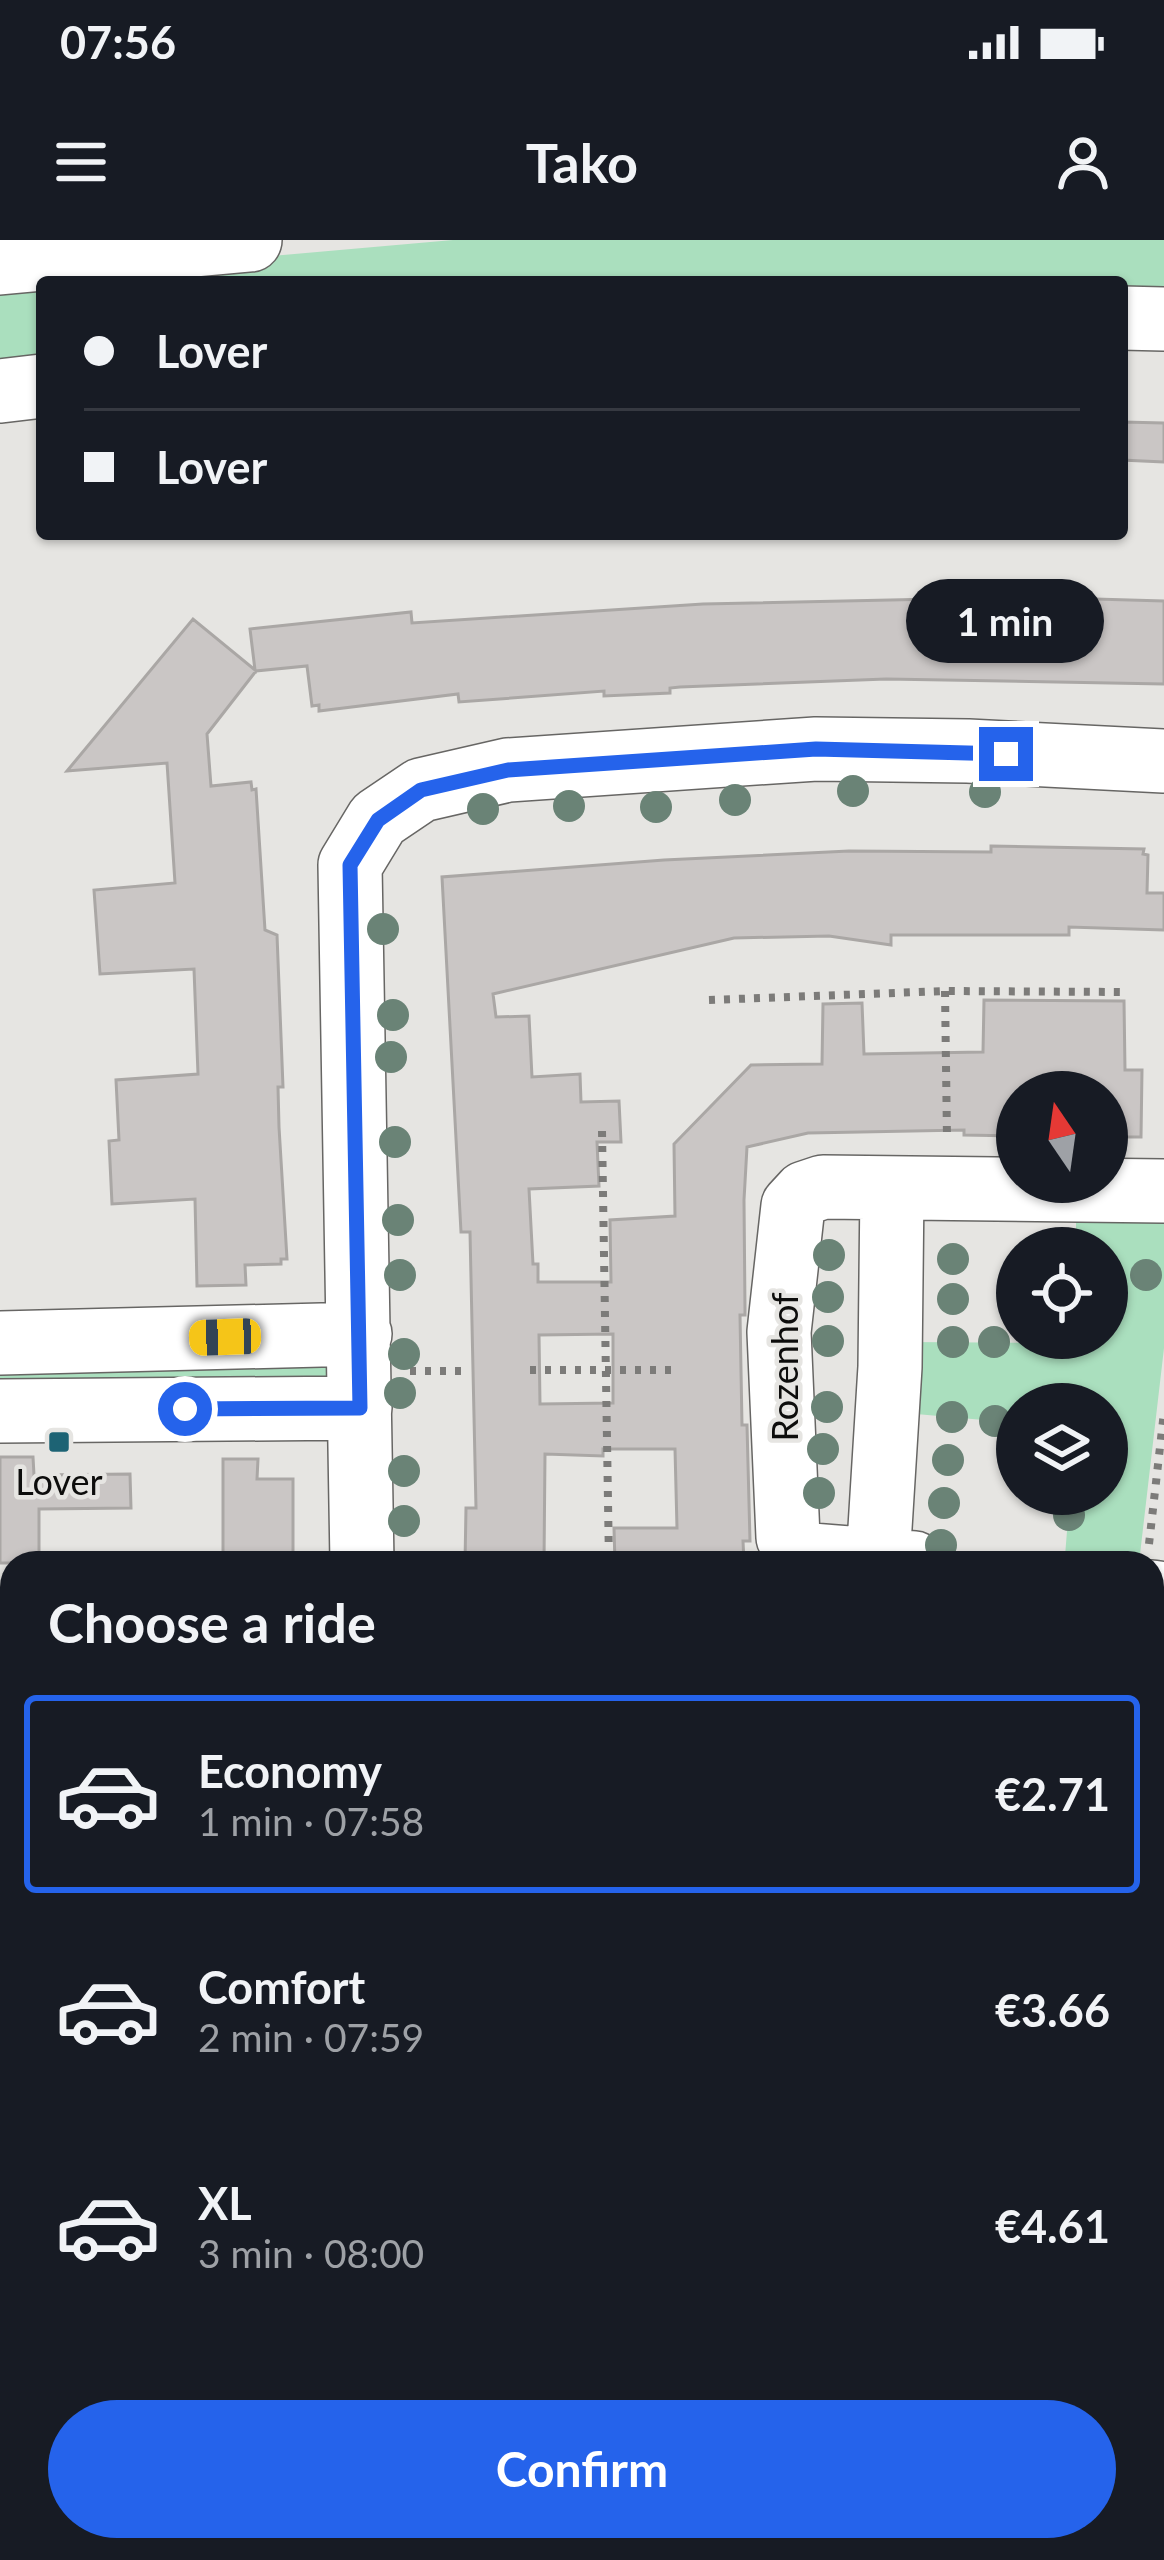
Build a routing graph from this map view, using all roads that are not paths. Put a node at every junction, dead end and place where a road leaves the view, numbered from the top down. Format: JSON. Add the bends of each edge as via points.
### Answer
{"nodes":[{"id":1,"x":237,"y":241,"type":"edge"},
{"id":2,"x":0,"y":263,"type":"edge"},
{"id":3,"x":1128,"y":318,"type":"edge"},
{"id":4,"x":1164,"y":319,"type":"edge"},
{"id":5,"x":36,"y":387,"type":"edge"},
{"id":6,"x":0,"y":391,"type":"edge"},
{"id":7,"x":1164,"y":761,"type":"edge"},
{"id":8,"x":920,"y":1188,"type":"junction"},
{"id":9,"x":1164,"y":1192,"type":"edge"},
{"id":10,"x":360,"y":1334,"type":"junction"},
{"id":11,"x":0,"y":1342,"type":"edge"},
{"id":12,"x":360,"y":1408,"type":"junction"},
{"id":13,"x":0,"y":1411,"type":"edge"},
{"id":14,"x":362,"y":1551,"type":"edge"},
{"id":15,"x":802,"y":1551,"type":"edge"},
{"id":16,"x":896,"y":1551,"type":"edge"}],
"edges":[{"from":1,"to":2,"type":"street"},
{"from":3,"to":4,"type":"street"},
{"from":5,"to":6,"type":"street"},
{"from":7,"to":10,"type":"street","via":[[837,749],[649,758],[508,770],[421,790],[378,820],[350,865]]},
{"from":8,"to":9,"type":"street","name":"Rozenhof"},
{"from":8,"to":15,"type":"street","name":"Rozenhof","via":[[823,1187],[793,1206],[779,1332],[788,1537]]},
{"from":8,"to":16,"type":"street","name":"Rozenhof","via":[[890,1366]]},
{"from":10,"to":11,"type":"street"},
{"from":10,"to":12,"type":"street"},
{"from":12,"to":13,"type":"street"},
{"from":12,"to":14,"type":"street"}]}
